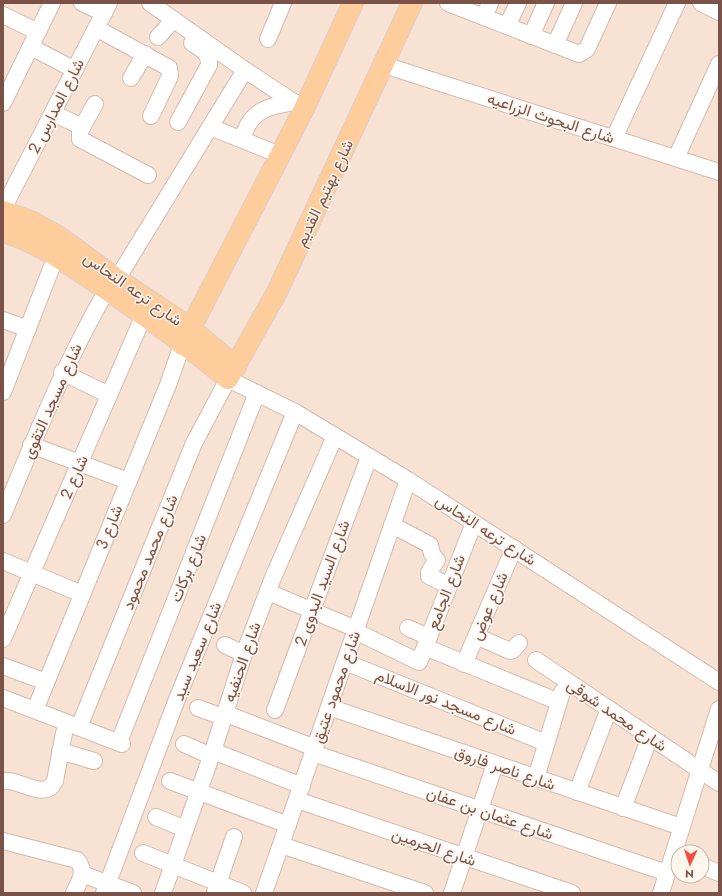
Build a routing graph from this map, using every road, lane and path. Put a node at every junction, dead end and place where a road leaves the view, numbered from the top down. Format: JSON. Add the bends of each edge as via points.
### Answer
{"nodes":[{"id":1,"x":52,"y":3,"type":"edge"},
{"id":2,"x":82,"y":3,"type":"edge"},
{"id":3,"x":137,"y":3,"type":"edge"},
{"id":4,"x":150,"y":3,"type":"edge"},
{"id":5,"x":283,"y":3,"type":"edge"},
{"id":6,"x":353,"y":3,"type":"edge"},
{"id":7,"x":412,"y":3,"type":"edge"},
{"id":8,"x":448,"y":3,"type":"edge"},
{"id":9,"x":518,"y":3,"type":"edge"},
{"id":10,"x":546,"y":3,"type":"edge"},
{"id":11,"x":574,"y":3,"type":"edge"},
{"id":12,"x":608,"y":3,"type":"edge"},
{"id":13,"x":677,"y":3,"type":"edge"},
{"id":14,"x":701,"y":3,"type":"edge"},
{"id":15,"x":107,"y":8,"type":"edge"},
{"id":16,"x":487,"y":10,"type":"edge"},
{"id":17,"x":719,"y":12,"type":"edge"},
{"id":18,"x":3,"y":15,"type":"edge"},
{"id":19,"x":507,"y":26,"type":"junction"},
{"id":20,"x":96,"y":28,"type":"junction"},
{"id":21,"x":38,"y":32,"type":"junction"},
{"id":22,"x":531,"y":36,"type":"junction"},
{"id":23,"x":268,"y":39,"type":"dead end"},
{"id":24,"x":555,"y":45,"type":"junction"},
{"id":25,"x":30,"y":47,"type":"junction"},
{"id":26,"x":145,"y":54,"type":"junction"},
{"id":27,"x":719,"y":64,"type":"edge"},
{"id":28,"x":384,"y":65,"type":"junction"},
{"id":29,"x":75,"y":70,"type":"junction"},
{"id":30,"x":245,"y":70,"type":"junction"},
{"id":31,"x":131,"y":78,"type":"dead end"},
{"id":32,"x":3,"y":103,"type":"edge"},
{"id":33,"x":95,"y":104,"type":"dead end"},
{"id":34,"x":299,"y":105,"type":"junction"},
{"id":35,"x":53,"y":113,"type":"junction"},
{"id":36,"x":151,"y":116,"type":"dead end"},
{"id":37,"x":178,"y":122,"type":"dead end"},
{"id":38,"x":210,"y":126,"type":"junction"},
{"id":39,"x":82,"y":127,"type":"junction"},
{"id":40,"x":245,"y":131,"type":"dead end"},
{"id":41,"x":614,"y":138,"type":"junction"},
{"id":42,"x":280,"y":155,"type":"junction"},
{"id":43,"x":676,"y":158,"type":"junction"},
{"id":44,"x":719,"y":172,"type":"edge"},
{"id":45,"x":148,"y":176,"type":"dead end"},
{"id":46,"x":3,"y":210,"type":"edge"},
{"id":47,"x":3,"y":232,"type":"edge"},
{"id":48,"x":56,"y":256,"type":"junction"},
{"id":49,"x":112,"y":284,"type":"junction"},
{"id":50,"x":144,"y":315,"type":"junction"},
{"id":51,"x":3,"y":320,"type":"edge"},
{"id":52,"x":28,"y":329,"type":"junction"},
{"id":53,"x":186,"y":336,"type":"junction"},
{"id":54,"x":7,"y":369,"type":"edge"},
{"id":55,"x":62,"y":372,"type":"junction"},
{"id":56,"x":232,"y":373,"type":"junction"},
{"id":57,"x":252,"y":390,"type":"junction"},
{"id":58,"x":3,"y":392,"type":"edge"},
{"id":59,"x":109,"y":394,"type":"junction"},
{"id":60,"x":295,"y":412,"type":"junction"},
{"id":61,"x":335,"y":436,"type":"junction"},
{"id":62,"x":32,"y":445,"type":"junction"},
{"id":63,"x":369,"y":457,"type":"junction"},
{"id":64,"x":80,"y":463,"type":"junction"},
{"id":65,"x":408,"y":480,"type":"junction"},
{"id":66,"x":128,"y":481,"type":"junction"},
{"id":67,"x":3,"y":515,"type":"edge"},
{"id":68,"x":474,"y":522,"type":"junction"},
{"id":69,"x":392,"y":525,"type":"junction"},
{"id":70,"x":514,"y":548,"type":"junction"},
{"id":71,"x":3,"y":561,"type":"edge"},
{"id":72,"x":32,"y":573,"type":"junction"},
{"id":73,"x":449,"y":586,"type":"junction"},
{"id":74,"x":268,"y":592,"type":"junction"},
{"id":75,"x":82,"y":594,"type":"junction"},
{"id":76,"x":312,"y":610,"type":"junction"},
{"id":77,"x":408,"y":628,"type":"dead end"},
{"id":78,"x":356,"y":630,"type":"junction"},
{"id":79,"x":476,"y":636,"type":"junction"},
{"id":80,"x":3,"y":639,"type":"edge"},
{"id":81,"x":519,"y":643,"type":"dead end"},
{"id":82,"x":225,"y":646,"type":"dead end"},
{"id":83,"x":424,"y":649,"type":"junction"},
{"id":84,"x":244,"y":654,"type":"junction"},
{"id":85,"x":536,"y":660,"type":"dead end"},
{"id":86,"x":345,"y":662,"type":"junction"},
{"id":87,"x":464,"y":664,"type":"junction"},
{"id":88,"x":3,"y":666,"type":"edge"},
{"id":89,"x":565,"y":679,"type":"junction"},
{"id":90,"x":46,"y":682,"type":"junction"},
{"id":91,"x":719,"y":682,"type":"edge"},
{"id":92,"x":3,"y":698,"type":"edge"},
{"id":93,"x":559,"y":702,"type":"junction"},
{"id":94,"x":329,"y":707,"type":"junction"},
{"id":95,"x":198,"y":708,"type":"dead end"},
{"id":96,"x":609,"y":709,"type":"junction"},
{"id":97,"x":719,"y":709,"type":"edge"},
{"id":98,"x":35,"y":710,"type":"junction"},
{"id":99,"x":275,"y":710,"type":"dead end"},
{"id":100,"x":224,"y":715,"type":"junction"},
{"id":101,"x":79,"y":727,"type":"junction"},
{"id":102,"x":64,"y":733,"type":"dead end"},
{"id":103,"x":650,"y":737,"type":"junction"},
{"id":104,"x":546,"y":743,"type":"junction"},
{"id":105,"x":184,"y":744,"type":"dead end"},
{"id":106,"x":60,"y":751,"type":"junction"},
{"id":107,"x":314,"y":751,"type":"junction"},
{"id":108,"x":212,"y":753,"type":"junction"},
{"id":109,"x":94,"y":761,"type":"dead end"},
{"id":110,"x":495,"y":764,"type":"junction"},
{"id":111,"x":699,"y":770,"type":"junction"},
{"id":112,"x":536,"y":778,"type":"junction"},
{"id":113,"x":3,"y":781,"type":"edge"},
{"id":114,"x":170,"y":781,"type":"dead end"},
{"id":115,"x":719,"y":783,"type":"edge"},
{"id":116,"x":577,"y":792,"type":"junction"},
{"id":117,"x":198,"y":793,"type":"junction"},
{"id":118,"x":299,"y":793,"type":"junction"},
{"id":119,"x":623,"y":808,"type":"junction"},
{"id":120,"x":480,"y":810,"type":"junction"},
{"id":121,"x":156,"y":817,"type":"dead end"},
{"id":122,"x":288,"y":825,"type":"junction"},
{"id":123,"x":681,"y":828,"type":"junction"},
{"id":124,"x":186,"y":829,"type":"junction"},
{"id":125,"x":234,"y":837,"type":"dead end"},
{"id":126,"x":3,"y":841,"type":"edge"},
{"id":127,"x":678,"y":844,"type":"edge"},
{"id":128,"x":281,"y":845,"type":"junction"},
{"id":129,"x":143,"y":854,"type":"dead end"},
{"id":130,"x":464,"y":857,"type":"junction"},
{"id":131,"x":172,"y":866,"type":"junction"},
{"id":132,"x":670,"y":867,"type":"edge"},
{"id":133,"x":667,"y":873,"type":"junction"},
{"id":134,"x":82,"y":874,"type":"junction"},
{"id":135,"x":106,"y":888,"type":"edge"},
{"id":136,"x":216,"y":888,"type":"edge"},
{"id":137,"x":74,"y":893,"type":"edge"},
{"id":138,"x":132,"y":893,"type":"edge"},
{"id":139,"x":163,"y":893,"type":"edge"},
{"id":140,"x":243,"y":893,"type":"edge"},
{"id":141,"x":266,"y":893,"type":"edge"},
{"id":142,"x":425,"y":893,"type":"edge"},
{"id":143,"x":452,"y":893,"type":"edge"},
{"id":144,"x":572,"y":893,"type":"edge"},
{"id":145,"x":661,"y":893,"type":"edge"}],
"edges":[{"from":1,"to":21,"type":"street"},
{"from":2,"to":15,"type":"street"},
{"from":3,"to":37,"type":"street","via":[[163,32],[208,55],[209,62]]},
{"from":4,"to":30,"type":"street"},
{"from":5,"to":23,"type":"street"},
{"from":6,"to":34,"type":"main road"},
{"from":7,"to":28,"type":"main road","name":"شارع بهتيم القديم"},
{"from":8,"to":16,"type":"street"},
{"from":9,"to":19,"type":"street"},
{"from":10,"to":22,"type":"street"},
{"from":11,"to":24,"type":"street"},
{"from":12,"to":24,"type":"street","via":[[586,51],[579,54]]},
{"from":13,"to":41,"type":"street"},
{"from":14,"to":17,"type":"street"},
{"from":15,"to":20,"type":"street","name":"شارع المدارس 2"},
{"from":16,"to":19,"type":"street"},
{"from":18,"to":21,"type":"street"},
{"from":19,"to":22,"type":"street"},
{"from":20,"to":26,"type":"street"},
{"from":20,"to":29,"type":"street","name":"شارع المدارس 2"},
{"from":21,"to":25,"type":"street"},
{"from":22,"to":24,"type":"street"},
{"from":25,"to":29,"type":"street"},
{"from":25,"to":32,"type":"street"},
{"from":26,"to":31,"type":"street"},
{"from":26,"to":36,"type":"street","via":[[167,66],[170,71]]},
{"from":27,"to":43,"type":"street"},
{"from":28,"to":41,"type":"street","name":"شارع البحوث الزراعيه"},
{"from":28,"to":56,"type":"main road","name":"شارع بهتيم القديم","via":[[277,292]]},
{"from":29,"to":35,"type":"street","name":"شارع المدارس 2"},
{"from":30,"to":34,"type":"street"},
{"from":30,"to":38,"type":"street","name":"شارع مسجد التقوى"},
{"from":33,"to":39,"type":"street"},
{"from":34,"to":40,"type":"street","via":[[274,105],[260,111],[250,120]]},
{"from":34,"to":42,"type":"main road"},
{"from":35,"to":39,"type":"street"},
{"from":35,"to":46,"type":"street","name":"شارع المدارس 2"},
{"from":38,"to":42,"type":"street"},
{"from":38,"to":49,"type":"street","name":"شارع مسجد التقوى"},
{"from":39,"to":45,"type":"street","via":[[79,133],[82,140]]},
{"from":41,"to":43,"type":"street","name":"شارع البحوث الزراعيه"},
{"from":42,"to":53,"type":"main road"},
{"from":43,"to":44,"type":"street","name":"شارع البحوث الزراعيه"},
{"from":46,"to":49,"type":"main road","name":"شارع ترعه النحاس","via":[[58,236]]},
{"from":47,"to":48,"type":"main road","name":"شارع ترعه النحاس","via":[[20,237]]},
{"from":48,"to":49,"type":"main road","name":"شارع ترعه النحاس"},
{"from":48,"to":52,"type":"street"},
{"from":49,"to":50,"type":"main road","name":"شارع ترعه النحاس"},
{"from":49,"to":53,"type":"main road","name":"شارع ترعه النحاس"},
{"from":49,"to":55,"type":"street","name":"شارع مسجد التقوى","via":[[83,330]]},
{"from":50,"to":53,"type":"main road","name":"شارع ترعه النحاس"},
{"from":50,"to":59,"type":"street","name":"شارع 2"},
{"from":51,"to":52,"type":"street"},
{"from":52,"to":54,"type":"street"},
{"from":53,"to":56,"type":"main road","name":"شارع ترعه النحاس"},
{"from":53,"to":66,"type":"street","name":"شارع 3"},
{"from":54,"to":58,"type":"street"},
{"from":55,"to":59,"type":"street"},
{"from":55,"to":62,"type":"street","name":"شارع مسجد التقوى"},
{"from":56,"to":57,"type":"street","name":"شارع ترعه النحاس"},
{"from":56,"to":101,"type":"street","name":"شارع محمد محمود","via":[[194,443]]},
{"from":57,"to":60,"type":"street","name":"شارع ترعه النحاس"},
{"from":57,"to":101,"type":"street","name":"شارع بركات","via":[[121,743]]},
{"from":59,"to":64,"type":"street","name":"شارع 2"},
{"from":60,"to":61,"type":"street","name":"شارع ترعه النحاس"},
{"from":60,"to":135,"type":"street","name":"شارع سعيد سيد","via":[[177,699]]},
{"from":61,"to":63,"type":"street","name":"شارع ترعه النحاس"},
{"from":61,"to":74,"type":"street","name":"شارع الحنفيه"},
{"from":62,"to":64,"type":"street"},
{"from":62,"to":67,"type":"street","name":"شارع مسجد التقوى"},
{"from":63,"to":65,"type":"street","name":"شارع ترعه النحاس"},
{"from":63,"to":76,"type":"street","name":"شارع السيد البدوى 2"},
{"from":64,"to":66,"type":"street"},
{"from":64,"to":72,"type":"street","name":"شارع 2"},
{"from":65,"to":68,"type":"street","name":"شارع ترعه النحاس"},
{"from":65,"to":69,"type":"street","name":"شارع محمود عتيق"},
{"from":66,"to":75,"type":"street","name":"شارع 3"},
{"from":68,"to":70,"type":"street","name":"شارع ترعه النحاس"},
{"from":68,"to":73,"type":"street","name":"شارع الجامع"},
{"from":69,"to":73,"type":"street","via":[[430,545],[437,560],[429,576]]},
{"from":69,"to":78,"type":"street","name":"شارع محمود عتيق"},
{"from":70,"to":79,"type":"street","name":"شارع عوض"},
{"from":70,"to":91,"type":"street","name":"شارع ترعه النحاس"},
{"from":71,"to":72,"type":"street"},
{"from":72,"to":75,"type":"street"},
{"from":72,"to":80,"type":"street","name":"شارع 2"},
{"from":73,"to":83,"type":"street","name":"شارع الجامع"},
{"from":74,"to":76,"type":"street"},
{"from":74,"to":84,"type":"street","name":"شارع الحنفيه"},
{"from":75,"to":90,"type":"street","name":"شارع 3"},
{"from":76,"to":78,"type":"street"},
{"from":76,"to":99,"type":"street","name":"شارع السيد البدوى 2"},
{"from":77,"to":83,"type":"street"},
{"from":78,"to":83,"type":"street"},
{"from":78,"to":86,"type":"street","name":"شارع محمود عتيق"},
{"from":79,"to":81,"type":"street","via":[[510,651]]},
{"from":79,"to":87,"type":"street","name":"شارع عوض"},
{"from":82,"to":84,"type":"street"},
{"from":83,"to":87,"type":"street"},
{"from":84,"to":100,"type":"street","name":"شارع الحنفيه"},
{"from":85,"to":89,"type":"street","name":"شارع محمد شوقى"},
{"from":86,"to":94,"type":"street","name":"شارع محمود عتيق"},
{"from":86,"to":104,"type":"street","name":"شارع مسجد نور الاسلام"},
{"from":87,"to":93,"type":"street"},
{"from":88,"to":90,"type":"street"},
{"from":89,"to":93,"type":"street"},
{"from":89,"to":96,"type":"street","name":"شارع محمد شوقى"},
{"from":90,"to":98,"type":"street","name":"شارع 3"},
{"from":92,"to":98,"type":"street"},
{"from":93,"to":104,"type":"street"},
{"from":94,"to":107,"type":"street","name":"شارع محمود عتيق"},
{"from":94,"to":110,"type":"street","name":"شارع ناصر فاروق"},
{"from":95,"to":100,"type":"street","name":"شارع عثمان بن عفان"},
{"from":96,"to":103,"type":"street","name":"شارع محمد شوقى"},
{"from":96,"to":116,"type":"street"},
{"from":97,"to":111,"type":"street"},
{"from":98,"to":101,"type":"street"},
{"from":100,"to":107,"type":"street","name":"شارع عثمان بن عفان"},
{"from":100,"to":108,"type":"street","name":"شارع الحنفيه"},
{"from":102,"to":106,"type":"street"},
{"from":103,"to":111,"type":"street","name":"شارع محمد شوقى"},
{"from":103,"to":119,"type":"street"},
{"from":104,"to":112,"type":"street"},
{"from":105,"to":108,"type":"street","name":"شارع الحرمين"},
{"from":106,"to":109,"type":"street"},
{"from":106,"to":113,"type":"street","via":[[55,781],[48,789],[42,790]]},
{"from":107,"to":118,"type":"street","name":"شارع محمود عتيق"},
{"from":107,"to":120,"type":"street","name":"شارع عثمان بن عفان"},
{"from":108,"to":117,"type":"street","name":"شارع الحنفيه"},
{"from":108,"to":118,"type":"street","name":"شارع الحرمين"},
{"from":110,"to":112,"type":"street","name":"شارع ناصر فاروق"},
{"from":110,"to":120,"type":"street"},
{"from":111,"to":115,"type":"street","name":"شارع محمد شوقى"},
{"from":111,"to":123,"type":"street"},
{"from":112,"to":116,"type":"street","name":"شارع ناصر فاروق"},
{"from":114,"to":117,"type":"street"},
{"from":116,"to":119,"type":"street","name":"شارع ناصر فاروق"},
{"from":117,"to":122,"type":"street"},
{"from":117,"to":124,"type":"street","name":"شارع الحنفيه"},
{"from":118,"to":122,"type":"street","name":"شارع محمود عتيق"},
{"from":118,"to":130,"type":"street","name":"شارع الحرمين"},
{"from":119,"to":123,"type":"street","name":"شارع ناصر فاروق"},
{"from":120,"to":130,"type":"street"},
{"from":120,"to":133,"type":"street","name":"شارع عثمان بن عفان"},
{"from":121,"to":124,"type":"street"},
{"from":122,"to":128,"type":"street","name":"شارع محمود عتيق"},
{"from":123,"to":127,"type":"street"},
{"from":124,"to":131,"type":"street","name":"شارع الحنفيه"},
{"from":125,"to":136,"type":"street"},
{"from":126,"to":134,"type":"street","via":[[77,860],[82,867]]},
{"from":128,"to":141,"type":"street","name":"شارع محمود عتيق"},
{"from":128,"to":142,"type":"street"},
{"from":129,"to":131,"type":"street"},
{"from":130,"to":143,"type":"street"},
{"from":130,"to":144,"type":"street","name":"شارع الحرمين"},
{"from":131,"to":136,"type":"street"},
{"from":131,"to":139,"type":"street","name":"شارع الحنفيه"},
{"from":132,"to":133,"type":"street"},
{"from":133,"to":145,"type":"street"},
{"from":134,"to":135,"type":"street"},
{"from":134,"to":137,"type":"street"},
{"from":135,"to":138,"type":"street"},
{"from":136,"to":140,"type":"street"}]}
